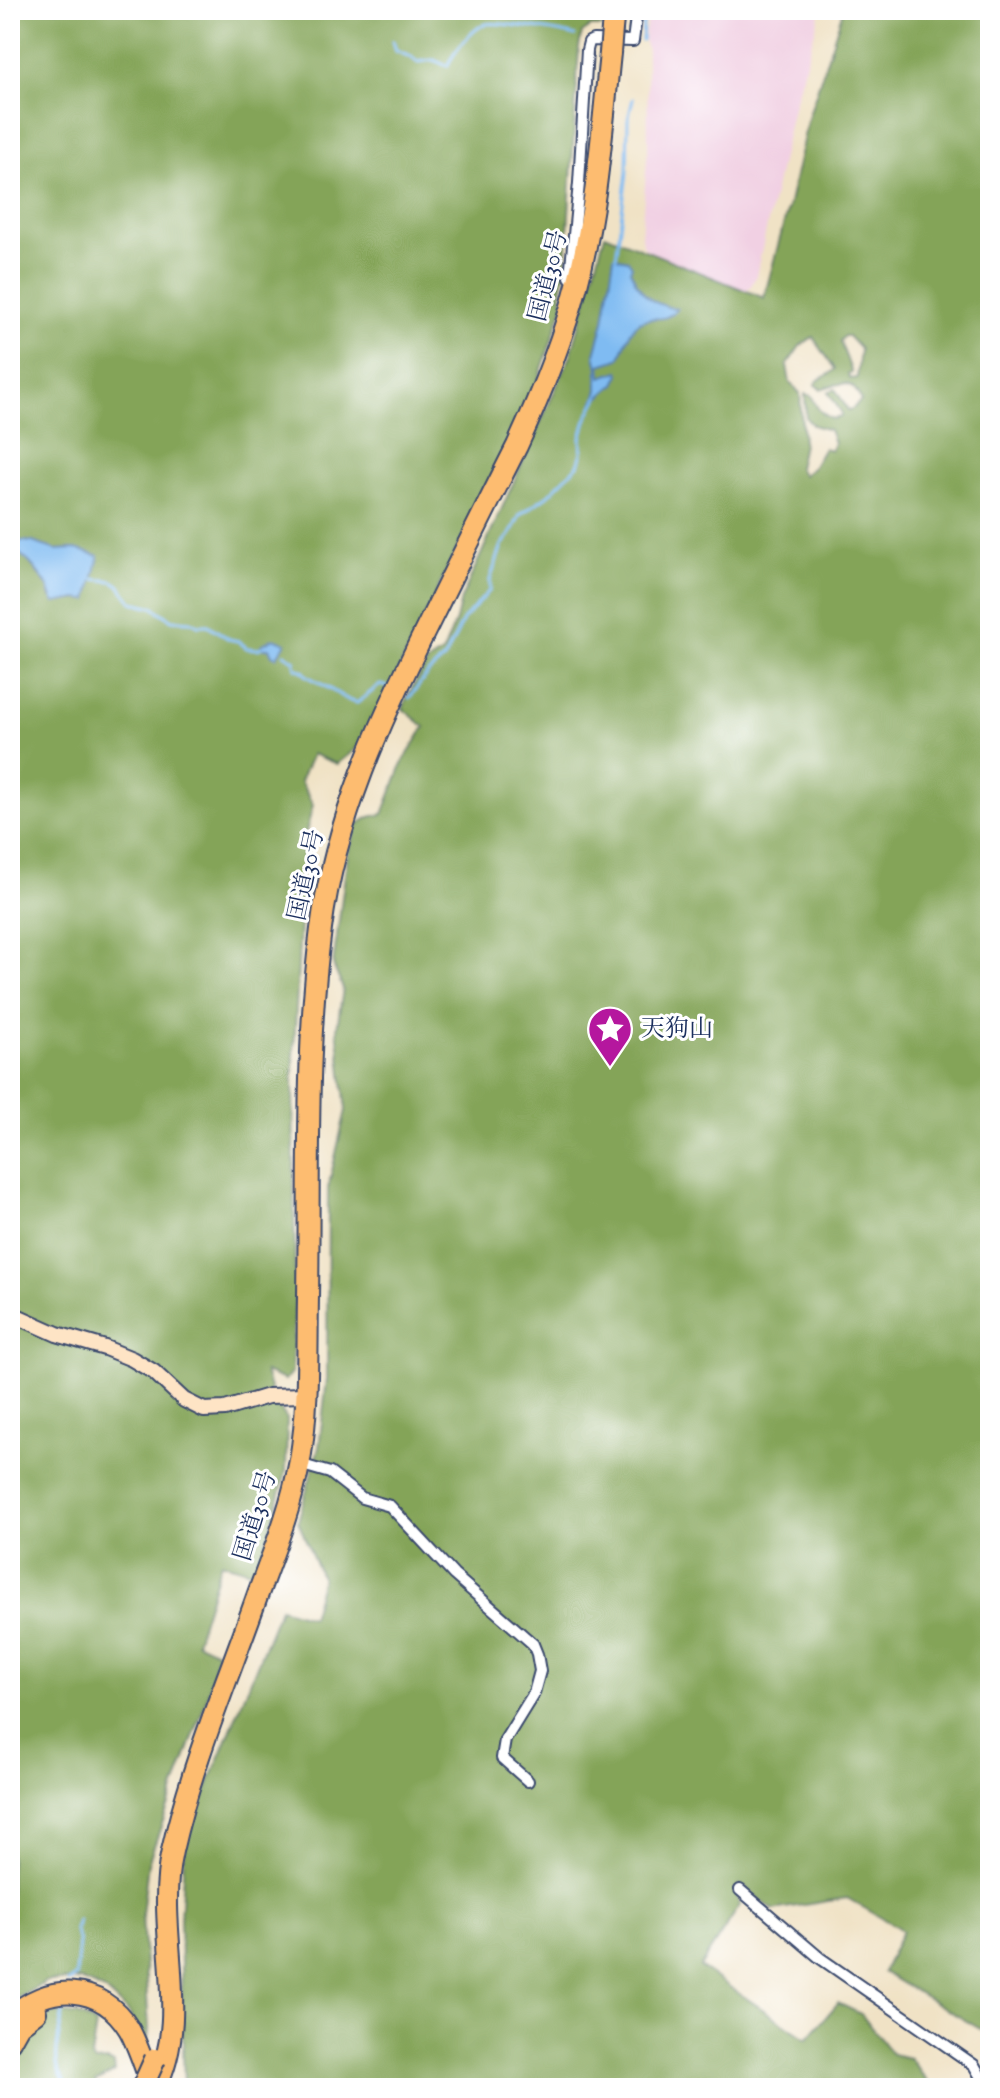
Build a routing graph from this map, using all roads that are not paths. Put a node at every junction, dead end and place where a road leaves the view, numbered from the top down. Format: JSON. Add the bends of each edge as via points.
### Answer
{"nodes":[{"id":1,"x":637,"y":10,"type":"edge"},
{"id":2,"x":613,"y":20,"type":"edge"},
{"id":3,"x":577,"y":284,"type":"junction"},
{"id":4,"x":10,"y":1313,"type":"edge"},
{"id":5,"x":305,"y":1395,"type":"junction"},
{"id":6,"x":299,"y":1464,"type":"junction"},
{"id":7,"x":528,"y":1781,"type":"dead end"},
{"id":8,"x":740,"y":1890,"type":"dead end"},
{"id":9,"x":55,"y":1999,"type":"junction"},
{"id":10,"x":96,"y":2006,"type":"junction"},
{"id":11,"x":10,"y":2018,"type":"edge"},
{"id":12,"x":10,"y":2041,"type":"edge"},
{"id":13,"x":161,"y":2060,"type":"junction"},
{"id":14,"x":141,"y":2088,"type":"edge"},
{"id":15,"x":154,"y":2088,"type":"edge"},
{"id":16,"x":987,"y":2088,"type":"edge"}],
"edges":[{"from":1,"to":3,"type":"street","via":[[633,41],[593,40],[587,50],[570,277]]},
{"from":2,"to":3,"type":"highway","name":"国道30号","bridge":true,"via":[[599,167]]},
{"from":3,"to":5,"type":"highway","name":"国道30号","via":[[535,407],[392,698],[338,844],[321,927],[311,1037]]},
{"from":4,"to":5,"type":"street","via":[[132,1359],[204,1410],[268,1396]]},
{"from":5,"to":6,"type":"highway","name":"国道30号"},
{"from":6,"to":7,"type":"street","via":[[330,1473],[362,1498],[390,1506],[454,1575],[533,1644],[540,1671],[534,1693],[505,1740],[502,1758]]},
{"from":6,"to":13,"type":"highway","name":"国道30号","via":[[283,1524],[157,1875]]},
{"from":8,"to":16,"type":"street","via":[[820,1958],[974,2065]]},
{"from":9,"to":10,"type":"highway"},
{"from":9,"to":11,"type":"highway","via":[[31,2001]]},
{"from":9,"to":12,"type":"highway","via":[[19,2025]]},
{"from":10,"to":14,"type":"highway","name":"国道30号","via":[[121,2041]]},
{"from":10,"to":15,"type":"highway","name":"国道30号","via":[[109,2006],[127,2027]]},
{"from":13,"to":14,"type":"highway","name":"国道30号","bridge":true},
{"from":13,"to":15,"type":"highway","name":"国道30号"}]}
